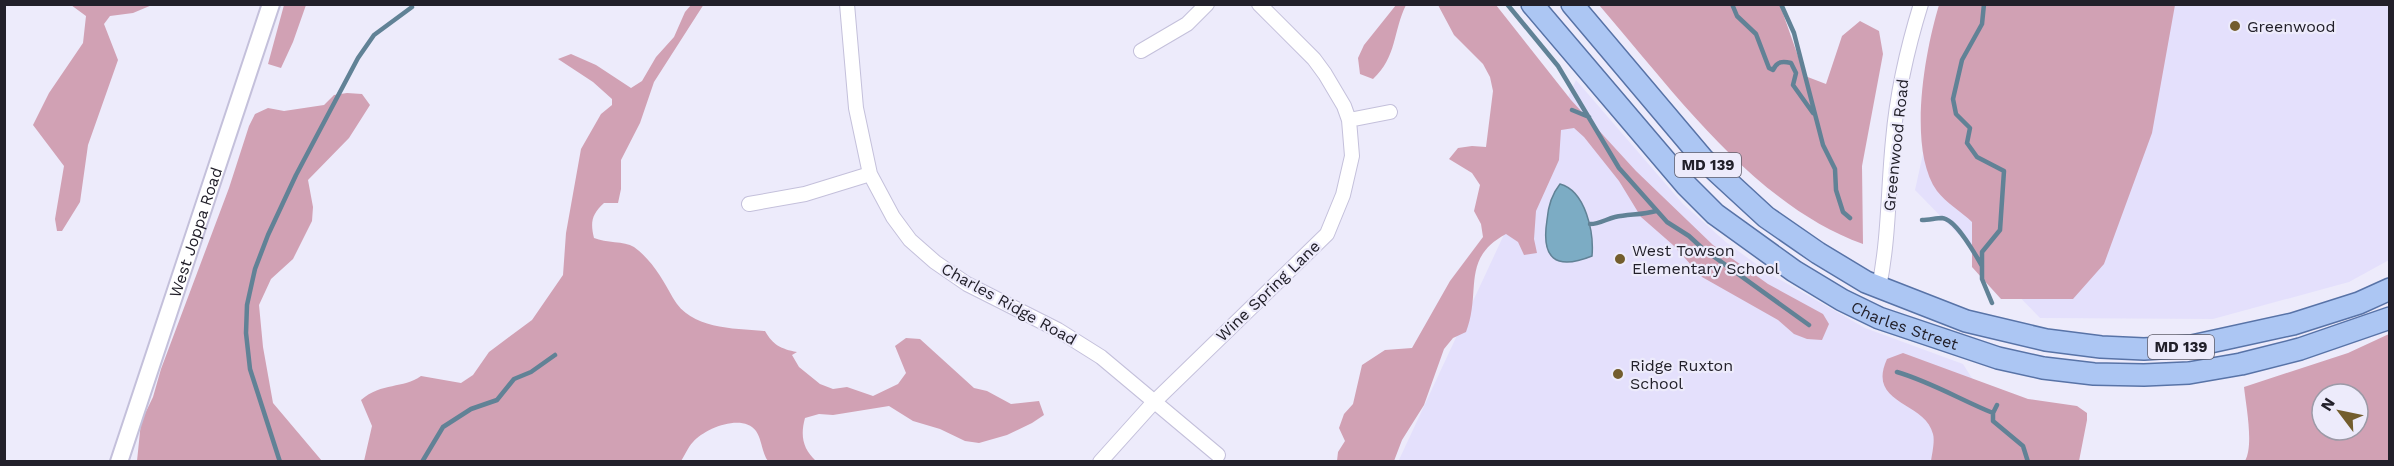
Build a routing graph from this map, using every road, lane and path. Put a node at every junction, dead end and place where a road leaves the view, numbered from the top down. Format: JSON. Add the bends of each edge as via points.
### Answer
{"nodes":[{"id":1,"x":271,"y":4,"type":"edge"},
{"id":2,"x":847,"y":4,"type":"edge"},
{"id":3,"x":1207,"y":4,"type":"edge"},
{"id":4,"x":1259,"y":4,"type":"edge"},
{"id":5,"x":1532,"y":4,"type":"edge"},
{"id":6,"x":1572,"y":4,"type":"edge"},
{"id":7,"x":1921,"y":4,"type":"edge"},
{"id":8,"x":1141,"y":51,"type":"dead end"},
{"id":9,"x":1390,"y":112,"type":"dead end"},
{"id":10,"x":1349,"y":120,"type":"junction"},
{"id":11,"x":870,"y":174,"type":"junction"},
{"id":12,"x":749,"y":204,"type":"dead end"},
{"id":13,"x":1880,"y":287,"type":"junction"},
{"id":14,"x":2390,"y":289,"type":"edge"},
{"id":15,"x":2390,"y":318,"type":"edge"},
{"id":16,"x":1153,"y":403,"type":"junction"},
{"id":17,"x":1218,"y":455,"type":"dead end"},
{"id":18,"x":119,"y":462,"type":"edge"},
{"id":19,"x":1100,"y":462,"type":"edge"}],
"edges":[{"from":1,"to":18,"type":"street","name":"West Joppa Road"},
{"from":2,"to":11,"type":"street","name":"Charles Ridge Road","via":[[856,108]]},
{"from":3,"to":8,"type":"street","via":[[1187,24]]},
{"from":4,"to":10,"type":"street","name":"Wine Spring Lane","via":[[1325,74]]},
{"from":5,"to":15,"type":"main road","name":"Charles Street","number":"MD 139","via":[[1715,214],[1794,271],[1879,318],[1998,358],[2043,368],[2134,375],[2189,373],[2241,364],[2300,349]]},
{"from":6,"to":13,"type":"main road","name":"Charles Street","number":"MD 139","via":[[1702,159],[1736,192],[1783,230]]},
{"from":7,"to":13,"type":"street","name":"Greenwood Road","via":[[1898,102]]},
{"from":9,"to":10,"type":"street"},
{"from":10,"to":16,"type":"street","name":"Wine Spring Lane","via":[[1349,175],[1327,234]]},
{"from":11,"to":12,"type":"street","via":[[805,194]]},
{"from":11,"to":16,"type":"street","name":"Charles Ridge Road","via":[[893,217],[910,240],[935,262],[967,284],[1058,330],[1101,357]]},
{"from":13,"to":14,"type":"main road","name":"Charles Street","number":"MD 139","via":[[1998,330],[2090,346],[2144,349],[2192,346],[2270,330],[2359,303]]},
{"from":16,"to":17,"type":"street","name":"Charles Ridge Road"},
{"from":16,"to":19,"type":"street","name":"Wine Spring Lane"}]}
